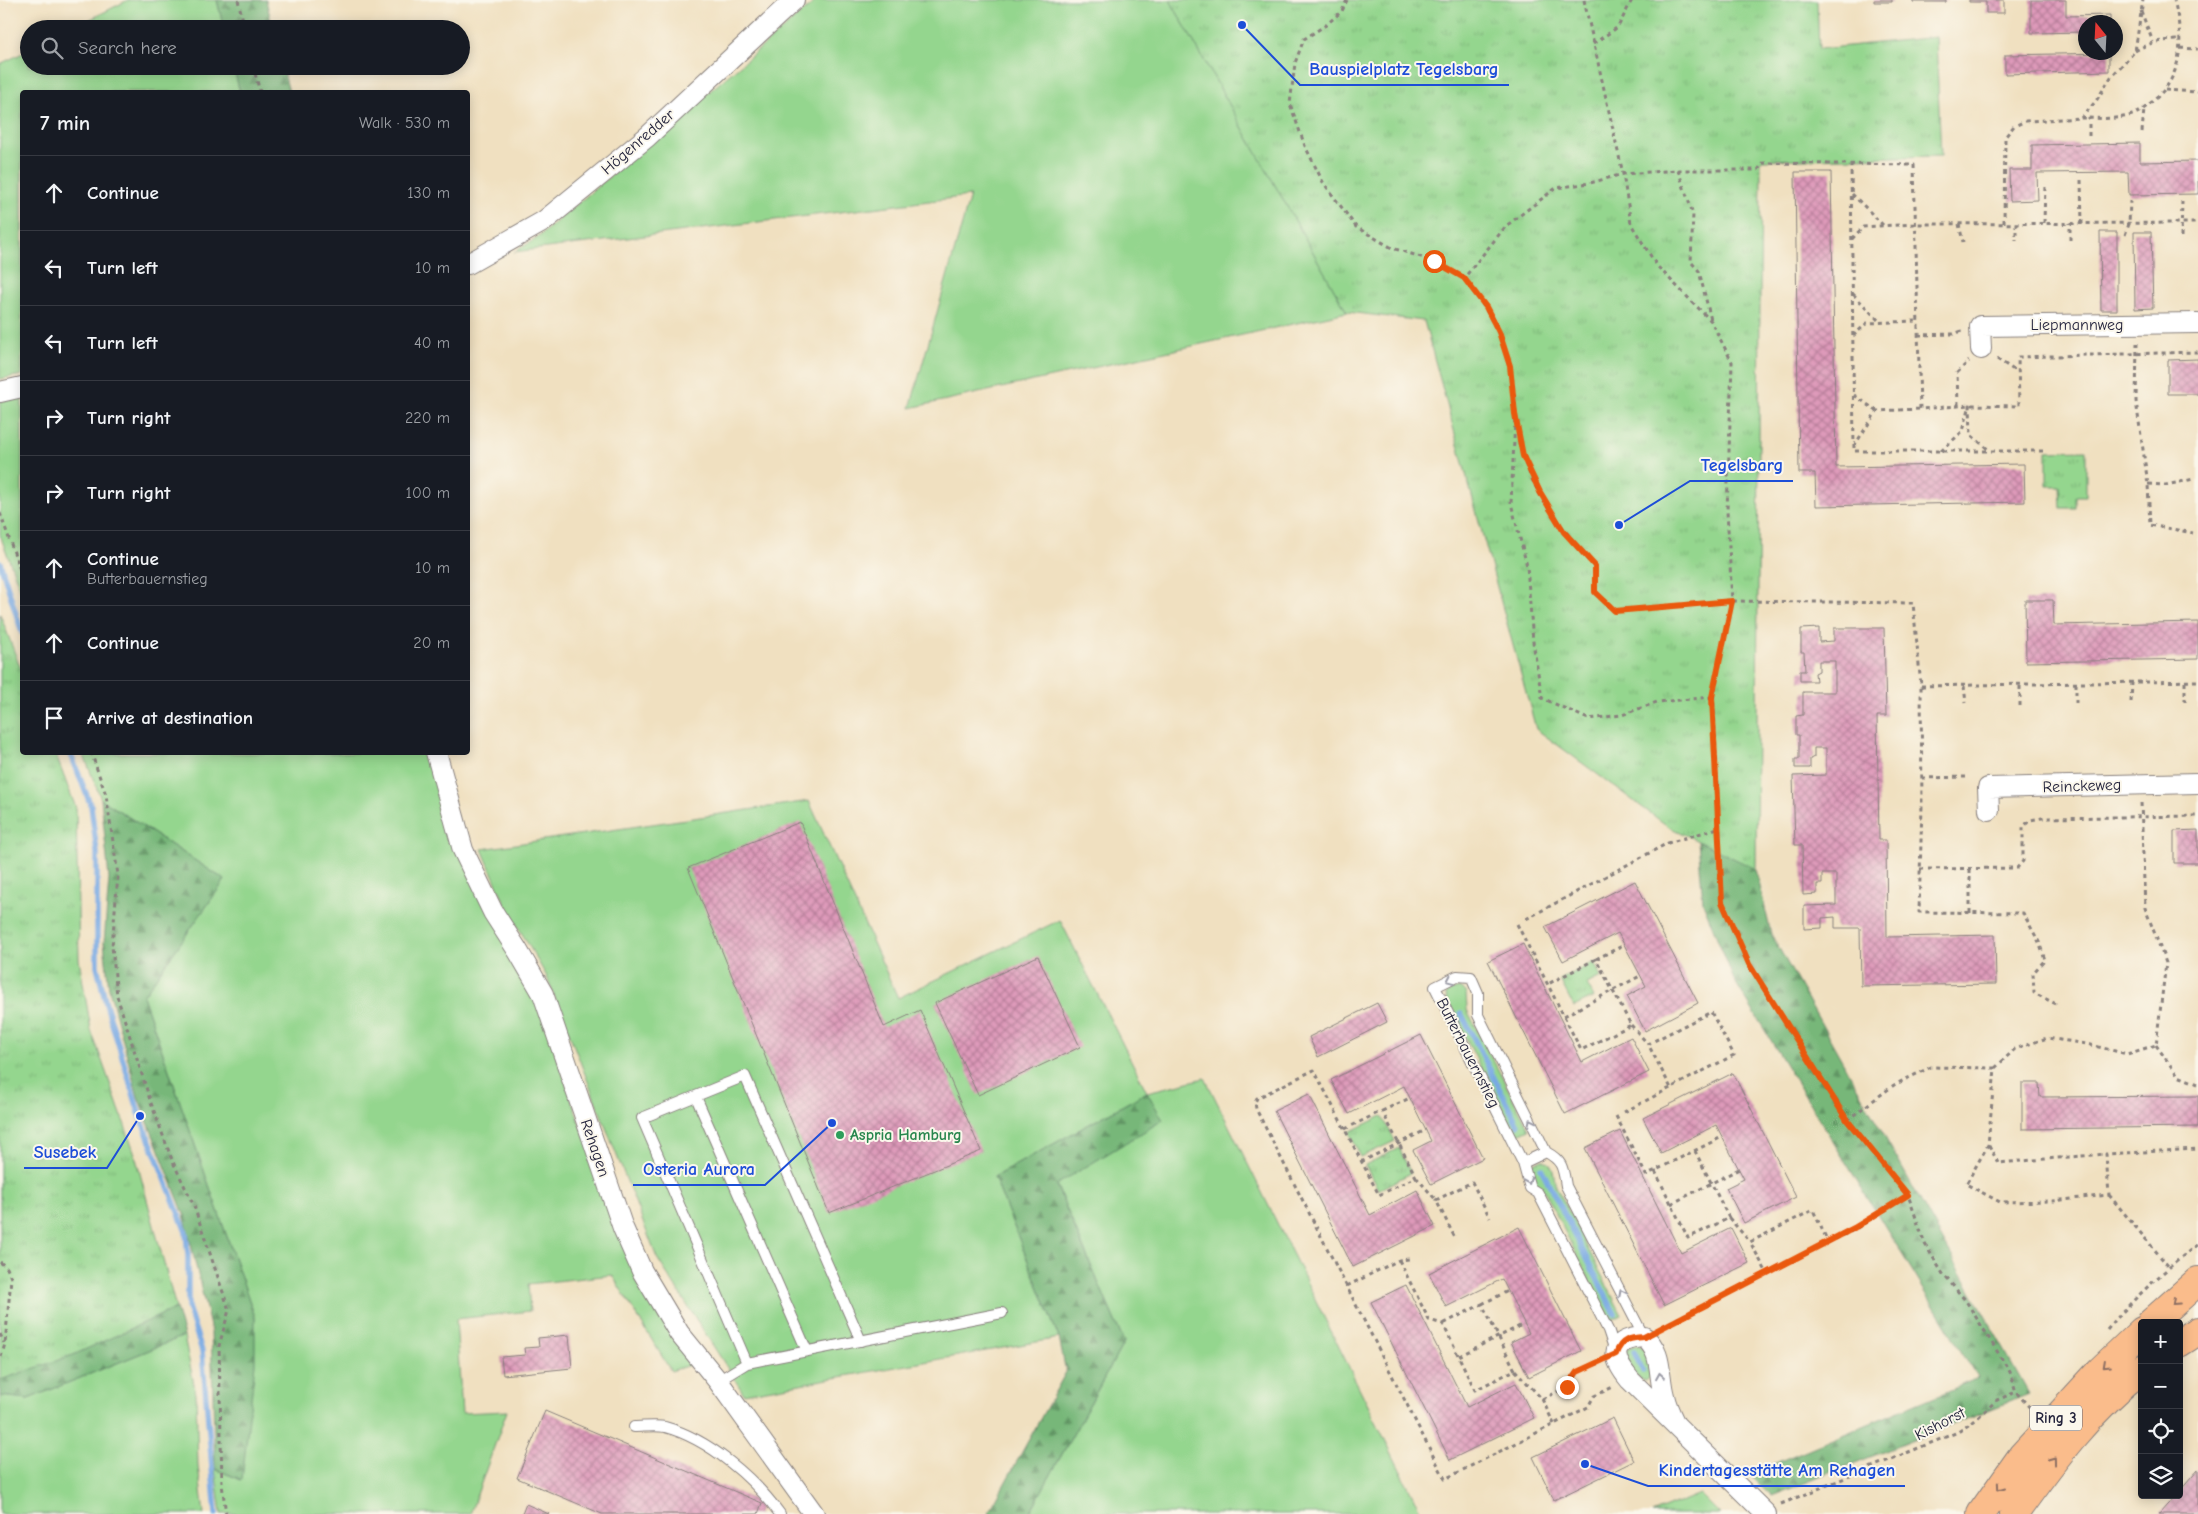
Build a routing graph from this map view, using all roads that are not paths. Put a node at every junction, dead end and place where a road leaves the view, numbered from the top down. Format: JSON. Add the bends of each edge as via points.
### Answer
{"nodes":[{"id":1,"x":794,"y":0,"type":"edge"},
{"id":2,"x":470,"y":263,"type":"edge"},
{"id":3,"x":2198,"y":323,"type":"edge"},
{"id":4,"x":1981,"y":349,"type":"dead end"},
{"id":5,"x":20,"y":388,"type":"edge"},
{"id":6,"x":0,"y":392,"type":"edge"},
{"id":7,"x":437,"y":755,"type":"edge"},
{"id":8,"x":2198,"y":782,"type":"edge"},
{"id":9,"x":1989,"y":810,"type":"dead end"},
{"id":10,"x":696,"y":1097,"type":"junction"},
{"id":11,"x":1546,"y":1152,"type":"junction"},
{"id":12,"x":1523,"y":1163,"type":"junction"},
{"id":13,"x":2198,"y":1281,"type":"edge"},
{"id":14,"x":1002,"y":1313,"type":"dead end"},
{"id":15,"x":2155,"y":1319,"type":"edge"},
{"id":16,"x":2198,"y":1331,"type":"edge"},
{"id":17,"x":2138,"y":1336,"type":"edge"},
{"id":18,"x":1644,"y":1337,"type":"junction"},
{"id":19,"x":2183,"y":1340,"type":"edge"},
{"id":20,"x":861,"y":1341,"type":"junction"},
{"id":21,"x":807,"y":1351,"type":"junction"},
{"id":22,"x":1616,"y":1354,"type":"junction"},
{"id":23,"x":747,"y":1363,"type":"junction"},
{"id":24,"x":2138,"y":1372,"type":"edge"},
{"id":25,"x":718,"y":1381,"type":"junction"},
{"id":26,"x":1674,"y":1422,"type":"junction"},
{"id":27,"x":634,"y":1427,"type":"dead end"},
{"id":28,"x":1765,"y":1513,"type":"edge"},
{"id":29,"x":780,"y":1514,"type":"edge"},
{"id":30,"x":814,"y":1514,"type":"edge"},
{"id":31,"x":1981,"y":1514,"type":"edge"},
{"id":32,"x":2014,"y":1514,"type":"edge"}],
"edges":[{"from":1,"to":2,"type":"street","name":"Högenredder","via":[[647,137],[544,221]]},
{"from":3,"to":4,"type":"street","name":"Liepmannweg","via":[[1980,326]]},
{"from":5,"to":6,"type":"street"},
{"from":7,"to":25,"type":"street","name":"Rehagen","via":[[463,850],[493,912],[543,994],[623,1228],[642,1271],[679,1333]]},
{"from":8,"to":9,"type":"street","name":"Reinckeweg","via":[[1988,788]]},
{"from":10,"to":20,"type":"lane","via":[[745,1076]]},
{"from":10,"to":21,"type":"lane"},
{"from":10,"to":23,"type":"lane","via":[[642,1118]]},
{"from":11,"to":12,"type":"lane"},
{"from":11,"to":12,"type":"lane","name":"Butterbauernstieg","one_way":true,"via":[[1478,1015],[1478,993],[1471,977],[1457,976],[1434,987]]},
{"from":18,"to":11,"type":"lane","name":"Butterbauernstieg","one_way":true,"via":[[1566,1186],[1563,1168],[1557,1158]]},
{"from":12,"to":22,"type":"lane","name":"Butterbauernstieg","one_way":true,"via":[[1530,1188],[1538,1193],[1608,1330]]},
{"from":13,"to":15,"type":"main road","one_way":true},
{"from":14,"to":20,"type":"lane"},
{"from":16,"to":19,"type":"main road"},
{"from":17,"to":31,"type":"main road","number":"Ring 3","one_way":true,"via":[[2101,1370],[2022,1456]]},
{"from":18,"to":22,"type":"street","via":[[1627,1339],[1618,1345]]},
{"from":26,"to":18,"type":"street","name":"Butterbauernstieg","one_way":true,"via":[[1664,1397],[1657,1355],[1653,1344]]},
{"from":20,"to":21,"type":"lane"},
{"from":21,"to":23,"type":"lane"},
{"from":22,"to":26,"type":"street","name":"Butterbauernstieg","via":[[1620,1367],[1630,1380]]},
{"from":23,"to":25,"type":"lane"},
{"from":32,"to":24,"type":"main road","number":"Ring 3","one_way":true,"via":[[2074,1434]]},
{"from":25,"to":30,"type":"street","name":"Rehagen"},
{"from":26,"to":28,"type":"street","name":"Butterbauernstieg"},
{"from":27,"to":29,"type":"lane","via":[[664,1427],[729,1460],[765,1493]]}]}
